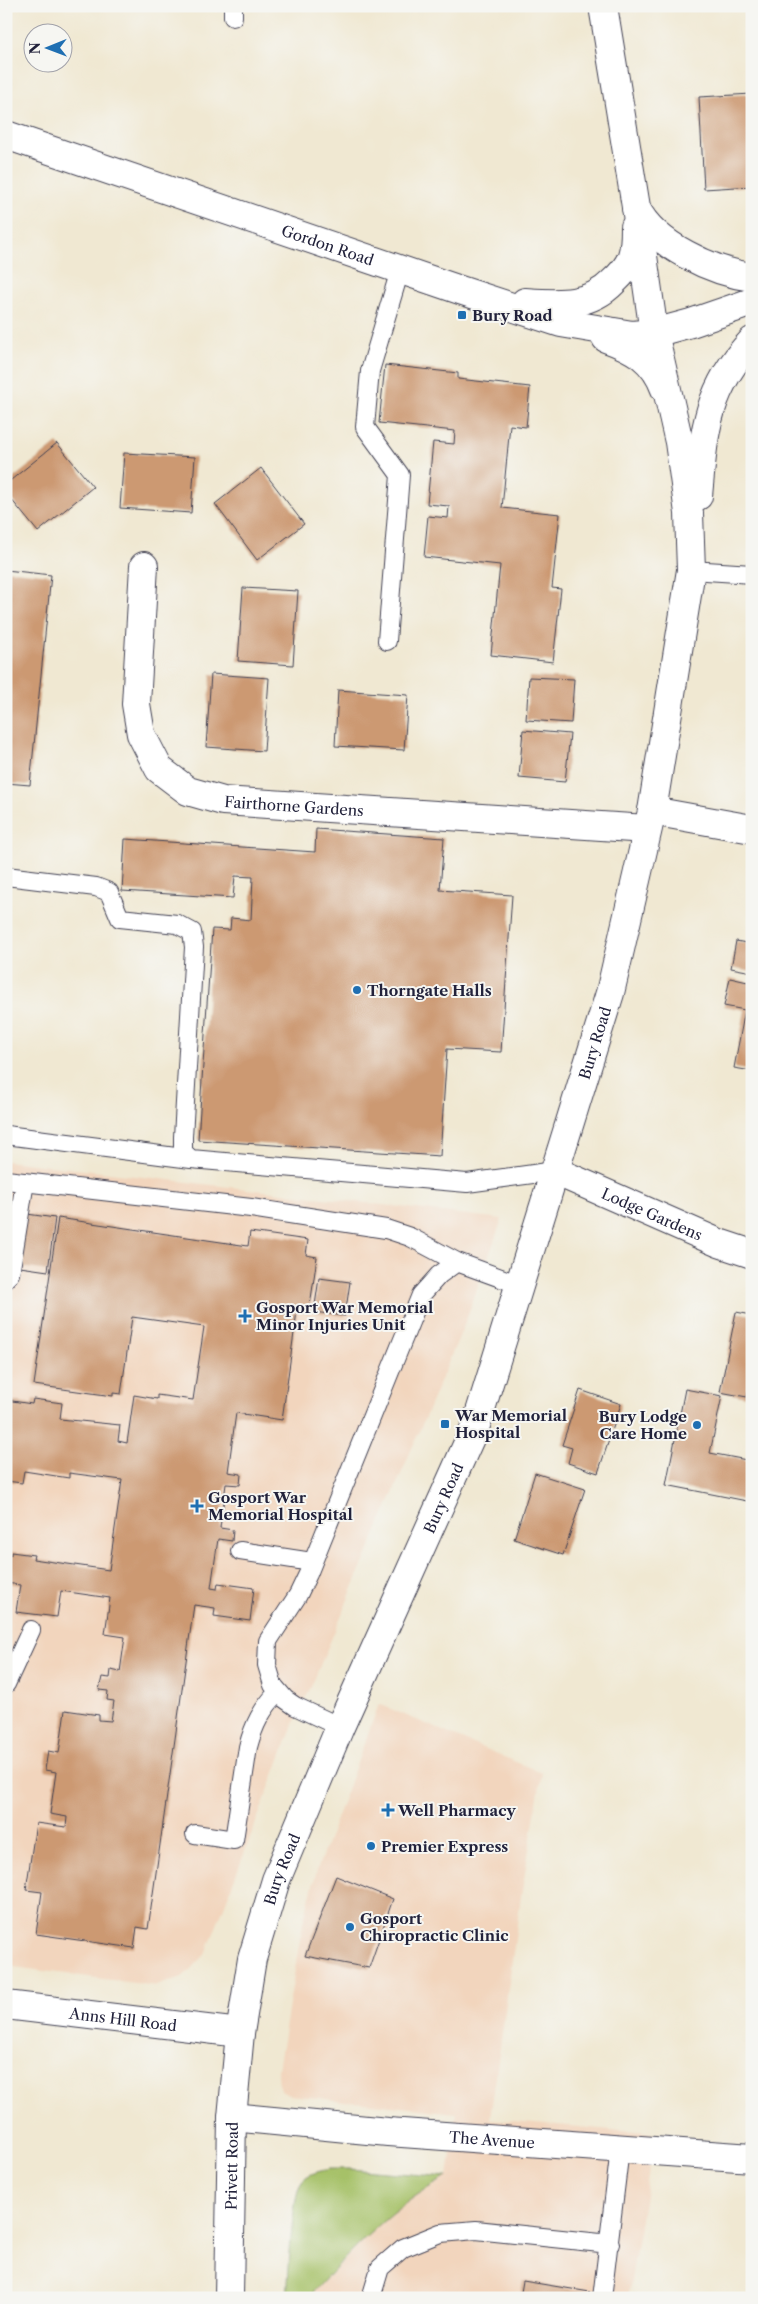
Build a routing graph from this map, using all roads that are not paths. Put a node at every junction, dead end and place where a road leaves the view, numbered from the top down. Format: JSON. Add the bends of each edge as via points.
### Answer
{"nodes":[{"id":1,"x":602,"y":6,"type":"edge"},
{"id":2,"x":6,"y":135,"type":"edge"},
{"id":3,"x":636,"y":207,"type":"junction"},
{"id":4,"x":400,"y":270,"type":"junction"},
{"id":5,"x":752,"y":277,"type":"edge"},
{"id":6,"x":460,"y":290,"type":"junction"},
{"id":7,"x":752,"y":302,"type":"edge"},
{"id":8,"x":561,"y":323,"type":"junction"},
{"id":9,"x":654,"y":333,"type":"junction"},
{"id":10,"x":752,"y":341,"type":"edge"},
{"id":11,"x":671,"y":404,"type":"junction"},
{"id":12,"x":144,"y":566,"type":"dead end"},
{"id":13,"x":691,"y":570,"type":"junction"},
{"id":14,"x":752,"y":574,"type":"edge"},
{"id":15,"x":387,"y":641,"type":"dead end"},
{"id":16,"x":650,"y":820,"type":"junction"},
{"id":17,"x":752,"y":829,"type":"edge"},
{"id":18,"x":6,"y":876,"type":"edge"},
{"id":19,"x":6,"y":1135,"type":"edge"},
{"id":20,"x":191,"y":1159,"type":"junction"},
{"id":21,"x":555,"y":1171,"type":"junction"},
{"id":22,"x":6,"y":1180,"type":"edge"},
{"id":23,"x":25,"y":1182,"type":"junction"},
{"id":24,"x":752,"y":1254,"type":"edge"},
{"id":25,"x":457,"y":1262,"type":"junction"},
{"id":26,"x":6,"y":1278,"type":"edge"},
{"id":27,"x":520,"y":1285,"type":"junction"},
{"id":28,"x":240,"y":1552,"type":"dead end"},
{"id":29,"x":312,"y":1562,"type":"junction"},
{"id":30,"x":31,"y":1630,"type":"dead end"},
{"id":31,"x":6,"y":1684,"type":"edge"},
{"id":32,"x":278,"y":1692,"type":"junction"},
{"id":33,"x":340,"y":1727,"type":"junction"},
{"id":34,"x":194,"y":1834,"type":"dead end"},
{"id":35,"x":6,"y":2005,"type":"edge"},
{"id":36,"x":240,"y":2033,"type":"junction"},
{"id":37,"x":232,"y":2117,"type":"junction"},
{"id":38,"x":620,"y":2149,"type":"junction"},
{"id":39,"x":752,"y":2158,"type":"edge"},
{"id":40,"x":610,"y":2244,"type":"junction"},
{"id":41,"x":229,"y":2298,"type":"edge"},
{"id":42,"x":371,"y":2298,"type":"edge"},
{"id":43,"x":602,"y":2298,"type":"edge"}],
"edges":[{"from":1,"to":3,"type":"main road","name":"Bury Road"},
{"from":2,"to":4,"type":"main road","name":"Gordon Road"},
{"from":3,"to":5,"type":"main road","via":[[651,230],[672,246],[713,266]]},
{"from":3,"to":6,"type":"main road","via":[[632,260],[600,294],[582,301],[556,304],[517,301]]},
{"from":3,"to":9,"type":"main road","name":"Bury Road"},
{"from":4,"to":6,"type":"main road","name":"Gordon Road"},
{"from":4,"to":15,"type":"lane","via":[[370,371],[366,427],[400,475]]},
{"from":6,"to":8,"type":"main road","name":"Gordon Road"},
{"from":7,"to":9,"type":"main road","name":"Gordon Road"},
{"from":8,"to":9,"type":"main road","name":"Gordon Road","via":[[632,335]]},
{"from":8,"to":11,"type":"main road","via":[[647,358]]},
{"from":9,"to":11,"type":"main road","name":"Bury Road"},
{"from":10,"to":13,"type":"main road","via":[[724,377],[709,414]]},
{"from":11,"to":13,"type":"main road","name":"Bury Road","via":[[687,489]]},
{"from":12,"to":16,"type":"main road","name":"Fairthorne Gardens","via":[[136,704],[141,734],[159,768],[188,791],[223,801]]},
{"from":13,"to":14,"type":"lane"},
{"from":13,"to":16,"type":"main road","name":"Bury Road"},
{"from":16,"to":17,"type":"main road","name":"Fairthorne Gardens"},
{"from":16,"to":21,"type":"main road","name":"Bury Road","via":[[610,993]]},
{"from":18,"to":20,"type":"lane","via":[[96,887],[109,892],[120,918],[177,924],[192,932],[194,947],[183,1137],[183,1152]]},
{"from":19,"to":20,"type":"lane"},
{"from":20,"to":21,"type":"lane","via":[[467,1183]]},
{"from":21,"to":24,"type":"main road","name":"Lodge Gardens","via":[[719,1243]]},
{"from":21,"to":27,"type":"main road","name":"Bury Road"},
{"from":22,"to":23,"type":"lane"},
{"from":23,"to":25,"type":"lane","via":[[251,1208],[386,1229],[410,1237]]},
{"from":23,"to":26,"type":"lane","via":[[10,1274]]},
{"from":25,"to":27,"type":"lane"},
{"from":25,"to":29,"type":"lane","via":[[429,1286],[415,1308]]},
{"from":27,"to":33,"type":"main road","name":"Bury Road","via":[[476,1425]]},
{"from":28,"to":29,"type":"lane"},
{"from":29,"to":32,"type":"lane","via":[[298,1595],[268,1641],[267,1665]]},
{"from":30,"to":31,"type":"lane"},
{"from":32,"to":33,"type":"lane","via":[[295,1706]]},
{"from":32,"to":34,"type":"lane","via":[[264,1708],[252,1732],[234,1840]]},
{"from":33,"to":36,"type":"main road","name":"Bury Road","via":[[276,1880],[252,1959]]},
{"from":35,"to":36,"type":"main road","name":"Anns Hill Road"},
{"from":36,"to":37,"type":"main road","name":"Privett Road"},
{"from":37,"to":38,"type":"main road","name":"The Avenue"},
{"from":37,"to":41,"type":"main road","name":"Privett Road"},
{"from":38,"to":39,"type":"main road","name":"The Avenue"},
{"from":38,"to":40,"type":"lane"},
{"from":40,"to":42,"type":"lane","via":[[476,2230],[440,2233],[403,2248],[380,2268]]},
{"from":40,"to":43,"type":"lane"}]}
